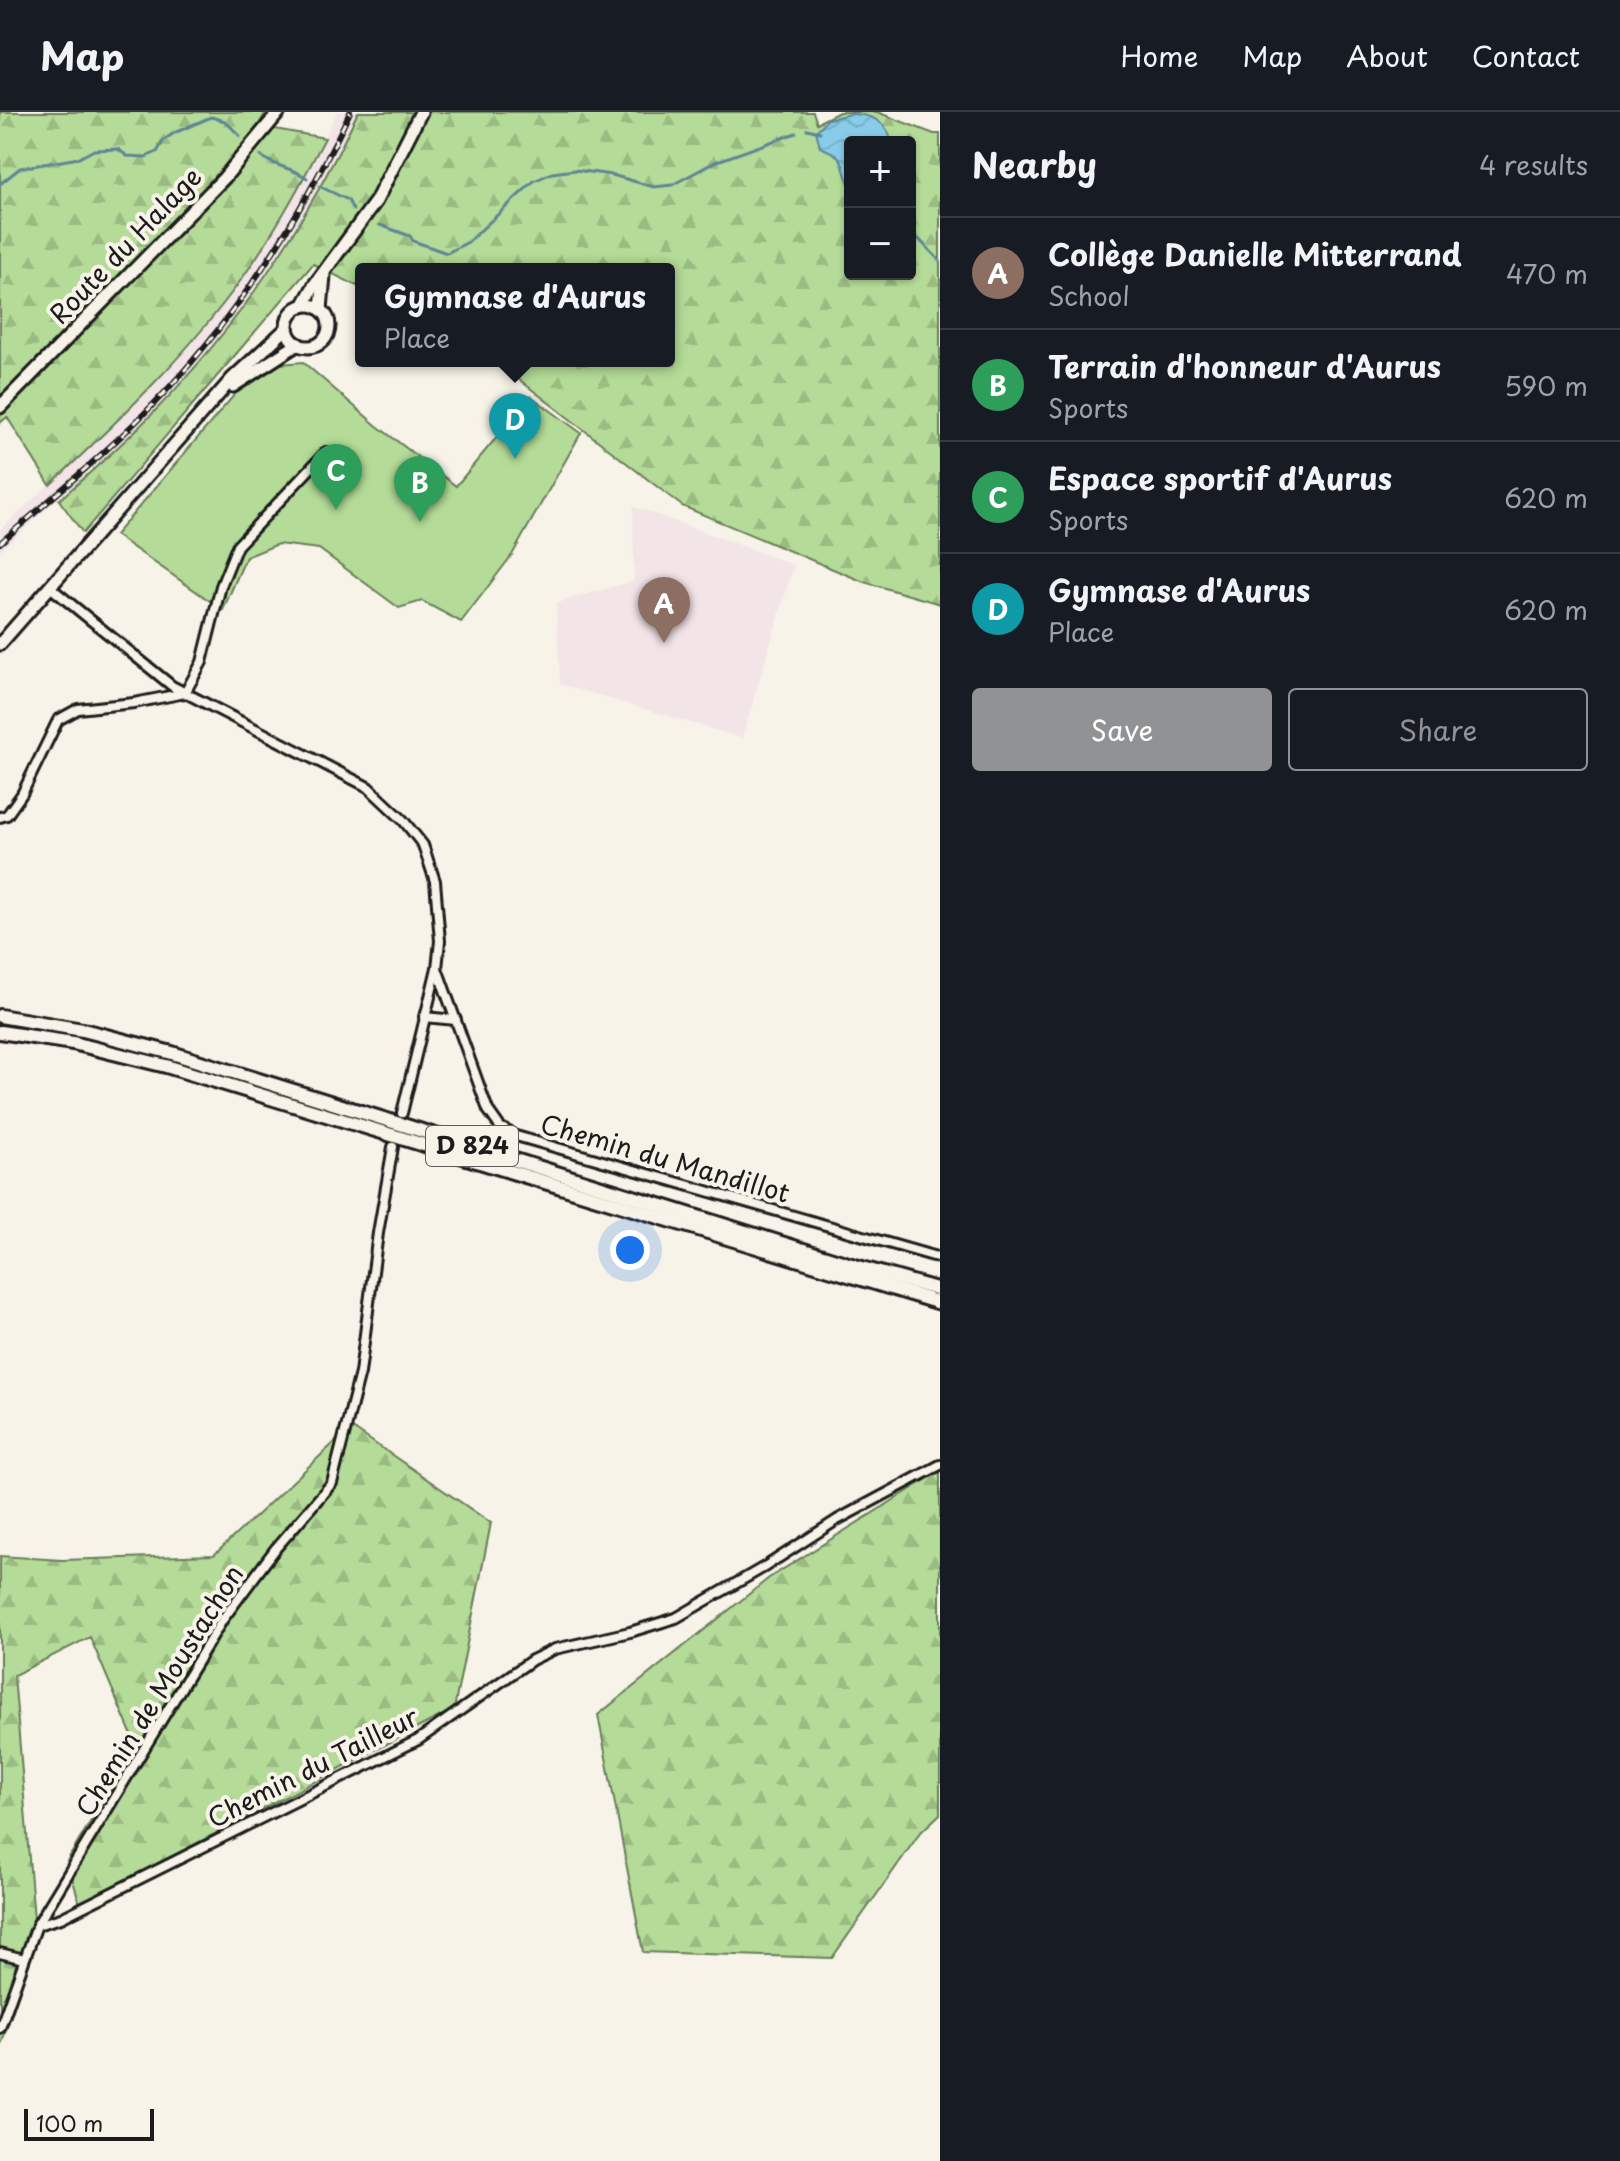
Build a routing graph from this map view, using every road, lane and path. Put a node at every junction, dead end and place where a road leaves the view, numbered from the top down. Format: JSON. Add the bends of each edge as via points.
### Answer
{"nodes":[{"id":1,"x":279,"y":112,"type":"edge"},
{"id":2,"x":421,"y":112,"type":"edge"},
{"id":3,"x":324,"y":275,"type":"junction"},
{"id":4,"x":303,"y":306,"type":"junction"},
{"id":5,"x":321,"y":310,"type":"junction"},
{"id":6,"x":287,"y":328,"type":"junction"},
{"id":7,"x":298,"y":344,"type":"junction"},
{"id":8,"x":222,"y":393,"type":"junction"},
{"id":9,"x":0,"y":407,"type":"edge"},
{"id":10,"x":326,"y":452,"type":"dead end"},
{"id":11,"x":50,"y":587,"type":"junction"},
{"id":12,"x":0,"y":644,"type":"edge"},
{"id":13,"x":185,"y":693,"type":"junction"},
{"id":14,"x":0,"y":817,"type":"edge"},
{"id":15,"x":437,"y":968,"type":"junction"},
{"id":16,"x":0,"y":1016,"type":"edge"},
{"id":17,"x":424,"y":1017,"type":"junction"},
{"id":18,"x":456,"y":1020,"type":"junction"},
{"id":19,"x":0,"y":1032,"type":"edge"},
{"id":20,"x":402,"y":1113,"type":"dead end"},
{"id":21,"x":393,"y":1147,"type":"dead end"},
{"id":22,"x":940,"y":1258,"type":"edge"},
{"id":23,"x":940,"y":1290,"type":"edge"},
{"id":24,"x":940,"y":1303,"type":"edge"},
{"id":25,"x":940,"y":1465,"type":"edge"},
{"id":26,"x":37,"y":1925,"type":"junction"},
{"id":27,"x":0,"y":1953,"type":"edge"},
{"id":28,"x":24,"y":1959,"type":"junction"},
{"id":29,"x":0,"y":2028,"type":"edge"}],
"edges":[{"from":1,"to":9,"type":"main road","name":"Route du Halage","via":[[224,178]]},
{"from":2,"to":3,"type":"main road","via":[[376,201]]},
{"from":3,"to":4,"type":"main road"},
{"from":3,"to":5,"type":"main road"},
{"from":4,"to":5,"type":"main road"},
{"from":4,"to":6,"type":"main road","via":[[291,314]]},
{"from":5,"to":7,"type":"main road","via":[[328,321],[326,336],[311,347]]},
{"from":6,"to":7,"type":"main road"},
{"from":6,"to":8,"type":"main road"},
{"from":7,"to":8,"type":"main road"},
{"from":8,"to":11,"type":"main road"},
{"from":10,"to":13,"type":"street","via":[[237,546],[202,662]]},
{"from":11,"to":12,"type":"main road"},
{"from":11,"to":13,"type":"street"},
{"from":13,"to":14,"type":"street","via":[[78,709],[58,720],[22,794]]},
{"from":13,"to":15,"type":"street","via":[[368,787],[403,820],[423,845],[435,881]]},
{"from":15,"to":17,"type":"street"},
{"from":15,"to":18,"type":"street","name":"Chemin du Mandillot"},
{"from":16,"to":23,"type":"highway","number":"D 824","via":[[172,1053]]},
{"from":17,"to":18,"type":"street"},
{"from":17,"to":20,"type":"street"},
{"from":18,"to":22,"type":"street","name":"Chemin du Mandillot","via":[[488,1110],[500,1127],[516,1136]]},
{"from":19,"to":24,"type":"highway","number":"D 824","via":[[166,1066]]},
{"from":21,"to":26,"type":"street","name":"Chemin de Moustachon","via":[[360,1373],[332,1483],[223,1619]]},
{"from":25,"to":26,"type":"street","name":"Chemin du Tailleur","via":[[837,1520],[676,1618],[555,1649],[532,1660],[418,1740],[61,1918]]},
{"from":26,"to":28,"type":"street","name":"Chemin de Moustachon"},
{"from":27,"to":28,"type":"street"},
{"from":28,"to":29,"type":"street","name":"Chemin de Moustachon"}]}
